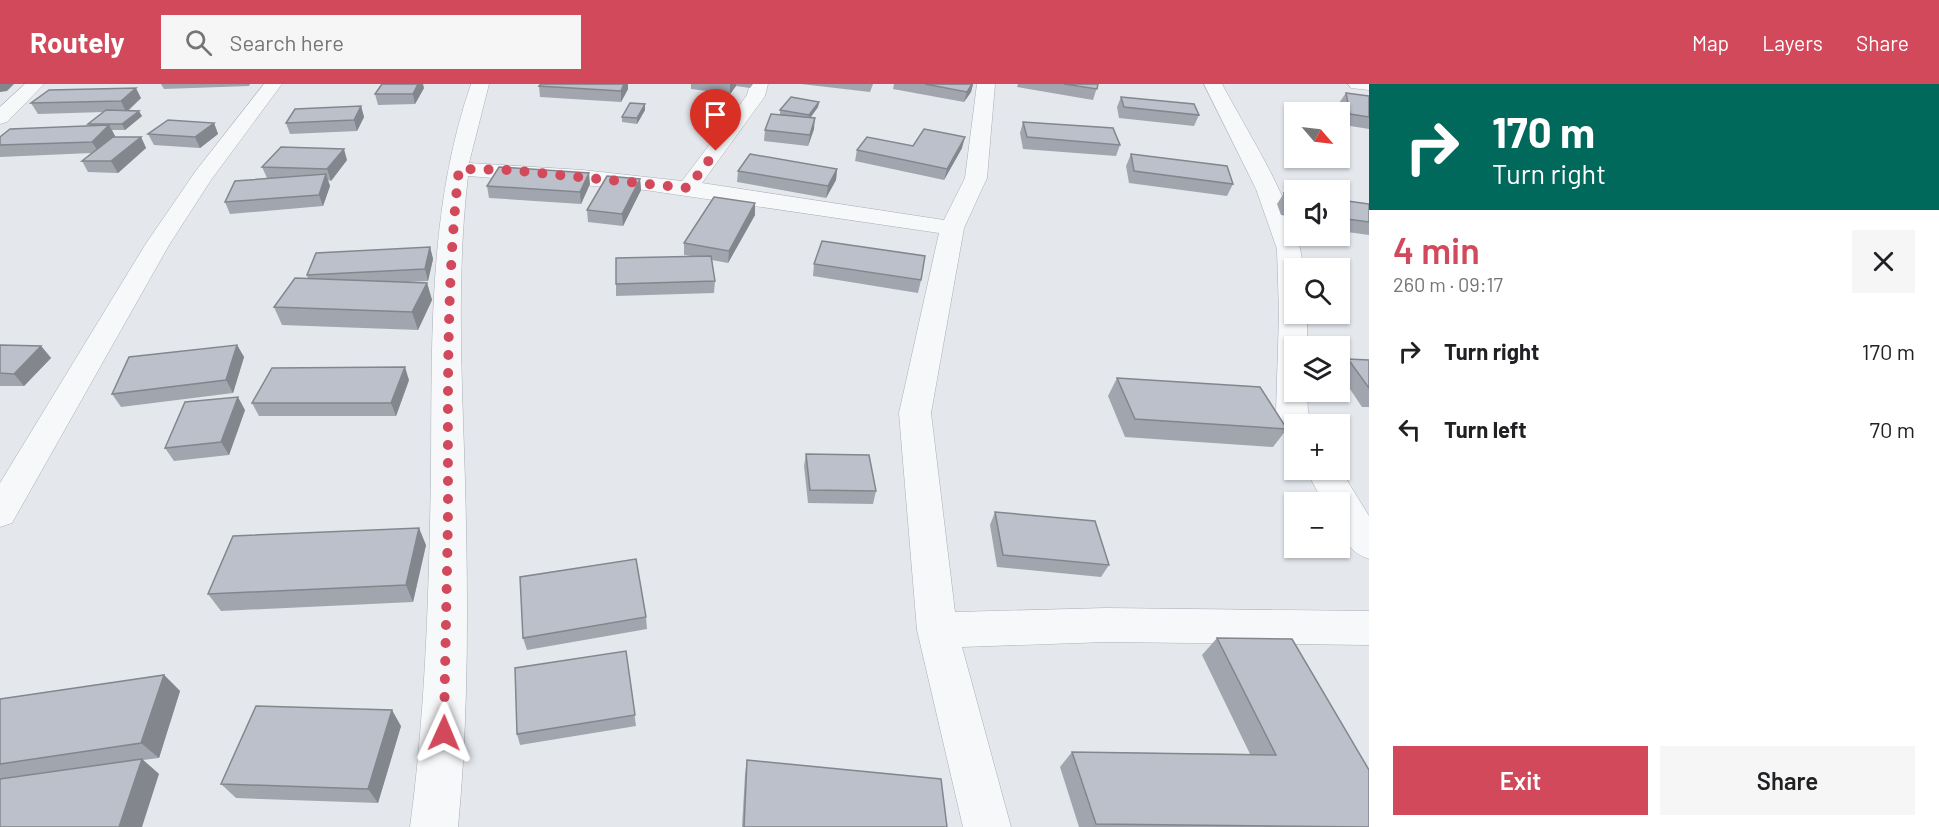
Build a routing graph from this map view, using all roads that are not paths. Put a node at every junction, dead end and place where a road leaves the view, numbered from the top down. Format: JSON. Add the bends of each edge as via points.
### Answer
{"nodes":[{"id":1,"x":35,"y":84,"type":"edge"},
{"id":2,"x":273,"y":84,"type":"edge"},
{"id":3,"x":480,"y":84,"type":"edge"},
{"id":4,"x":759,"y":84,"type":"edge"},
{"id":5,"x":986,"y":84,"type":"edge"},
{"id":6,"x":1213,"y":84,"type":"edge"},
{"id":7,"x":1357,"y":84,"type":"edge"},
{"id":8,"x":1369,"y":85,"type":"edge"},
{"id":9,"x":0,"y":118,"type":"edge"},
{"id":10,"x":459,"y":169,"type":"junction"},
{"id":11,"x":688,"y":188,"type":"junction"},
{"id":12,"x":952,"y":228,"type":"junction"},
{"id":13,"x":1293,"y":414,"type":"edge"},
{"id":14,"x":1328,"y":480,"type":"edge"},
{"id":15,"x":0,"y":513,"type":"edge"},
{"id":16,"x":1369,"y":544,"type":"edge"},
{"id":17,"x":1369,"y":628,"type":"edge"},
{"id":18,"x":937,"y":630,"type":"junction"},
{"id":19,"x":434,"y":827,"type":"edge"},
{"id":20,"x":987,"y":827,"type":"edge"}],
"edges":[{"from":1,"to":9,"type":"street"},
{"from":2,"to":15,"type":"street","via":[[181,208]]},
{"from":3,"to":10,"type":"street","via":[[468,112]]},
{"from":4,"to":11,"type":"street","via":[[756,96]]},
{"from":5,"to":12,"type":"street","via":[[976,178]]},
{"from":6,"to":13,"type":"street","via":[[1267,189],[1289,249]]},
{"from":7,"to":8,"type":"street"},
{"from":10,"to":11,"type":"street","via":[[509,170]]},
{"from":10,"to":19,"type":"street","via":[[446,342],[448,509],[443,756]]},
{"from":11,"to":12,"type":"street"},
{"from":12,"to":18,"type":"street","via":[[915,413]]},
{"from":14,"to":16,"type":"street"},
{"from":17,"to":18,"type":"street","via":[[1106,625]]},
{"from":18,"to":20,"type":"street"}]}
